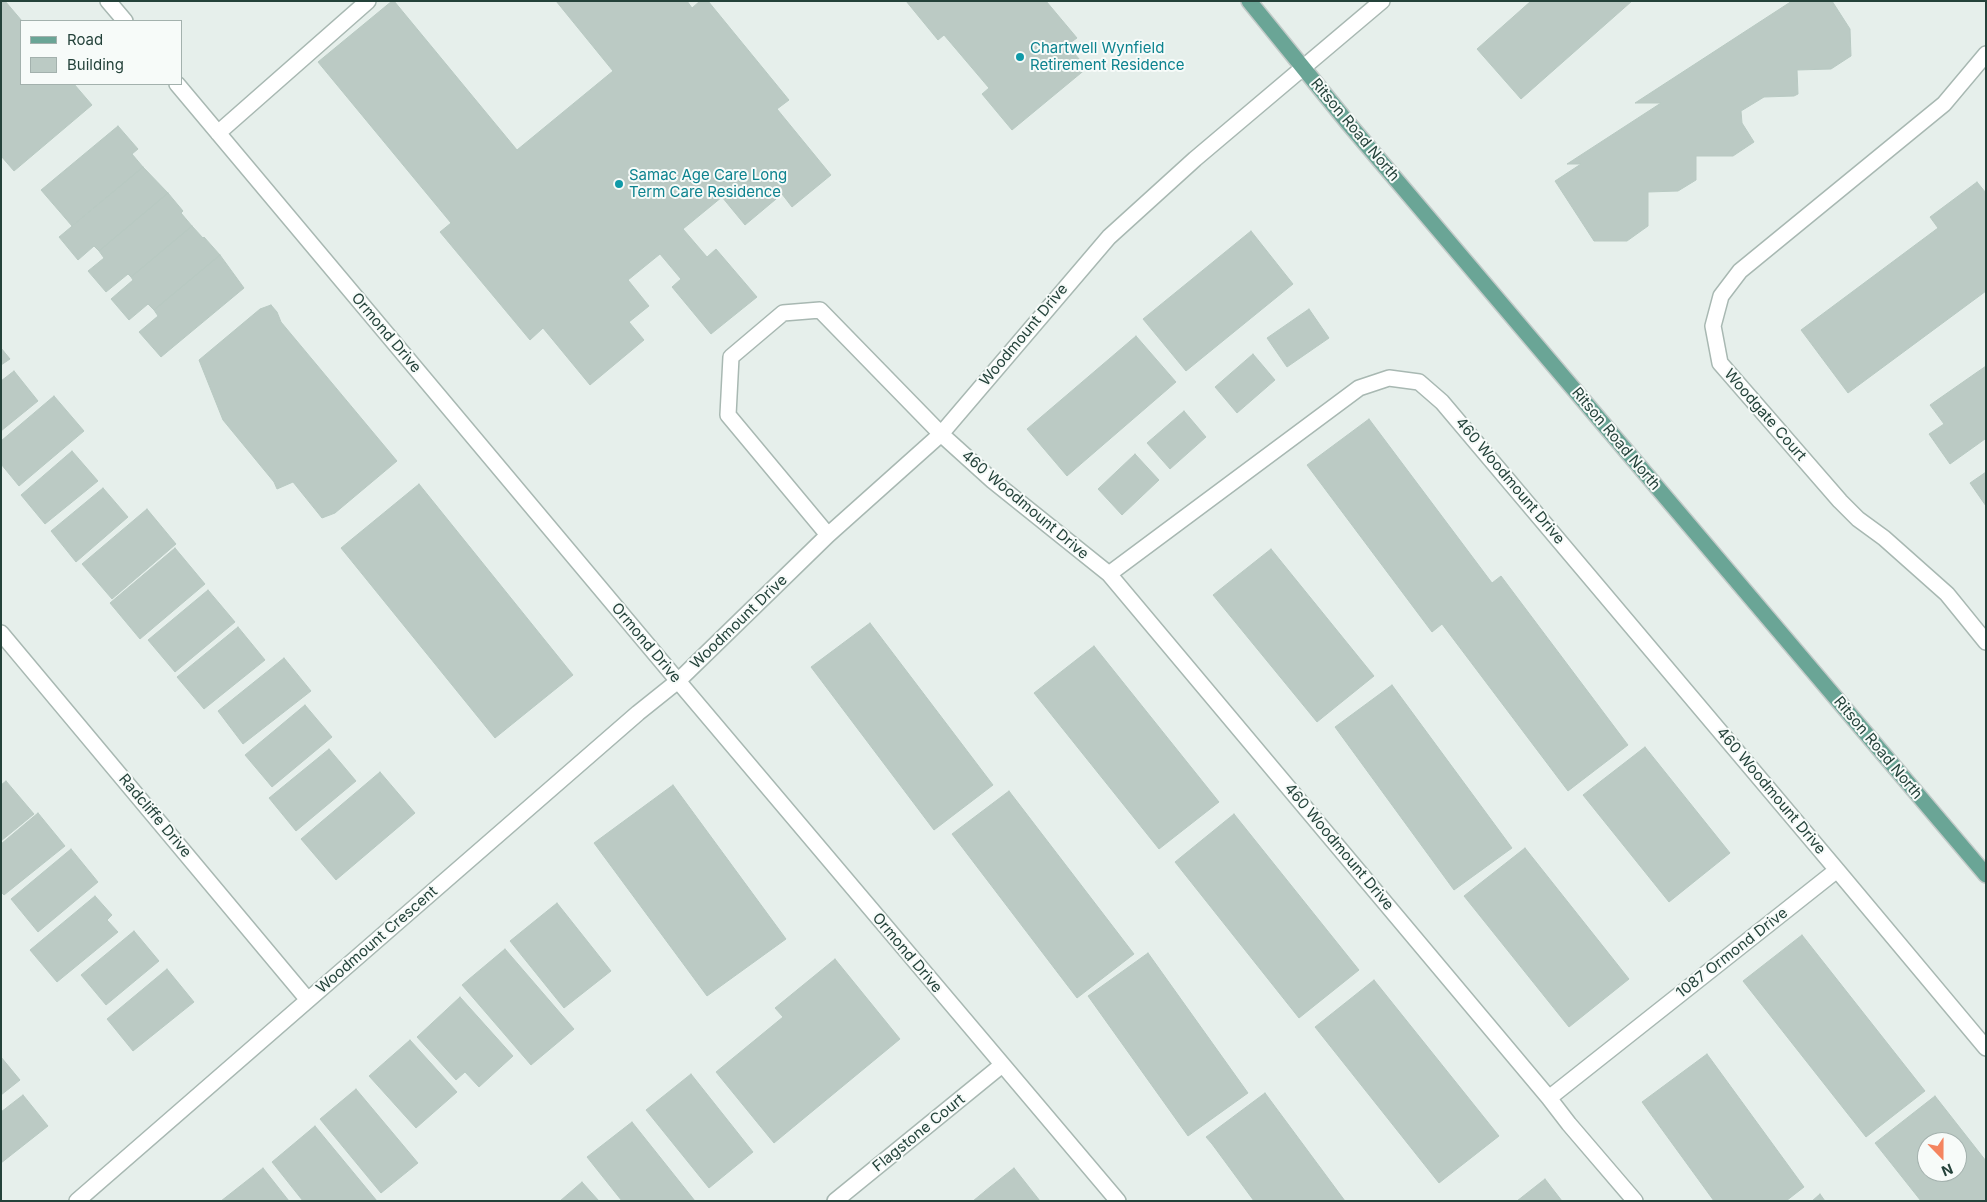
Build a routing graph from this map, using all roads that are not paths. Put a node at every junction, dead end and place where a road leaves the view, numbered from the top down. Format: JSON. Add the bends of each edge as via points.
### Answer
{"nodes":[{"id":1,"x":108,"y":1,"type":"edge"},
{"id":2,"x":368,"y":1,"type":"edge"},
{"id":3,"x":1249,"y":1,"type":"edge"},
{"id":4,"x":1382,"y":1,"type":"edge"},
{"id":5,"x":123,"y":20,"type":"edge"},
{"id":6,"x":1986,"y":54,"type":"edge"},
{"id":7,"x":1303,"y":67,"type":"junction"},
{"id":8,"x":178,"y":85,"type":"edge"},
{"id":9,"x":218,"y":133,"type":"junction"},
{"id":10,"x":941,"y":434,"type":"junction"},
{"id":11,"x":828,"y":535,"type":"junction"},
{"id":12,"x":1109,"y":574,"type":"junction"},
{"id":13,"x":1,"y":633,"type":"edge"},
{"id":14,"x":1986,"y":642,"type":"edge"},
{"id":15,"x":678,"y":681,"type":"junction"},
{"id":16,"x":1837,"y":870,"type":"junction"},
{"id":17,"x":1986,"y":875,"type":"edge"},
{"id":18,"x":308,"y":1000,"type":"junction"},
{"id":19,"x":1986,"y":1048,"type":"edge"},
{"id":20,"x":1002,"y":1065,"type":"junction"},
{"id":21,"x":1550,"y":1098,"type":"junction"},
{"id":22,"x":77,"y":1201,"type":"edge"},
{"id":23,"x":835,"y":1201,"type":"edge"},
{"id":24,"x":1118,"y":1201,"type":"edge"},
{"id":25,"x":1635,"y":1201,"type":"edge"}],
"edges":[{"from":1,"to":5,"type":"street"},
{"from":2,"to":9,"type":"street"},
{"from":3,"to":7,"type":"main road","name":"Ritson Road North"},
{"from":4,"to":7,"type":"street","name":"Woodmount Drive"},
{"from":6,"to":14,"type":"street","name":"Woodgate Court","via":[[1944,104],[1740,272],[1721,296],[1713,326],[1720,363],[1858,520],[1884,538],[1947,594]]},
{"from":7,"to":10,"type":"street","name":"Woodmount Drive","via":[[1108,237]]},
{"from":7,"to":17,"type":"main road","name":"Ritson Road North"},
{"from":8,"to":9,"type":"street","name":"Ormond Drive"},
{"from":9,"to":15,"type":"street","name":"Ormond Drive"},
{"from":10,"to":11,"type":"street","name":"Woodmount Drive"},
{"from":10,"to":11,"type":"street","name":"460 Woodmount Drive","via":[[820,310],[783,313],[731,357],[728,415]]},
{"from":10,"to":12,"type":"street","name":"460 Woodmount Drive","via":[[992,481]]},
{"from":11,"to":15,"type":"street","name":"Woodmount Drive"},
{"from":12,"to":16,"type":"street","name":"460 Woodmount Drive","via":[[1359,388],[1389,378],[1419,382],[1442,402]]},
{"from":12,"to":21,"type":"street","name":"460 Woodmount Drive"},
{"from":13,"to":18,"type":"street","name":"Radcliffe Drive"},
{"from":15,"to":18,"type":"street","name":"Woodmount Crescent"},
{"from":15,"to":20,"type":"street","name":"Ormond Drive"},
{"from":16,"to":19,"type":"street"},
{"from":16,"to":21,"type":"street","name":"1087 Ormond Drive"},
{"from":18,"to":22,"type":"street","name":"Woodmount Crescent"},
{"from":20,"to":23,"type":"street","name":"Flagstone Court"},
{"from":20,"to":24,"type":"street","name":"Ormond Drive"},
{"from":21,"to":25,"type":"street"}]}
